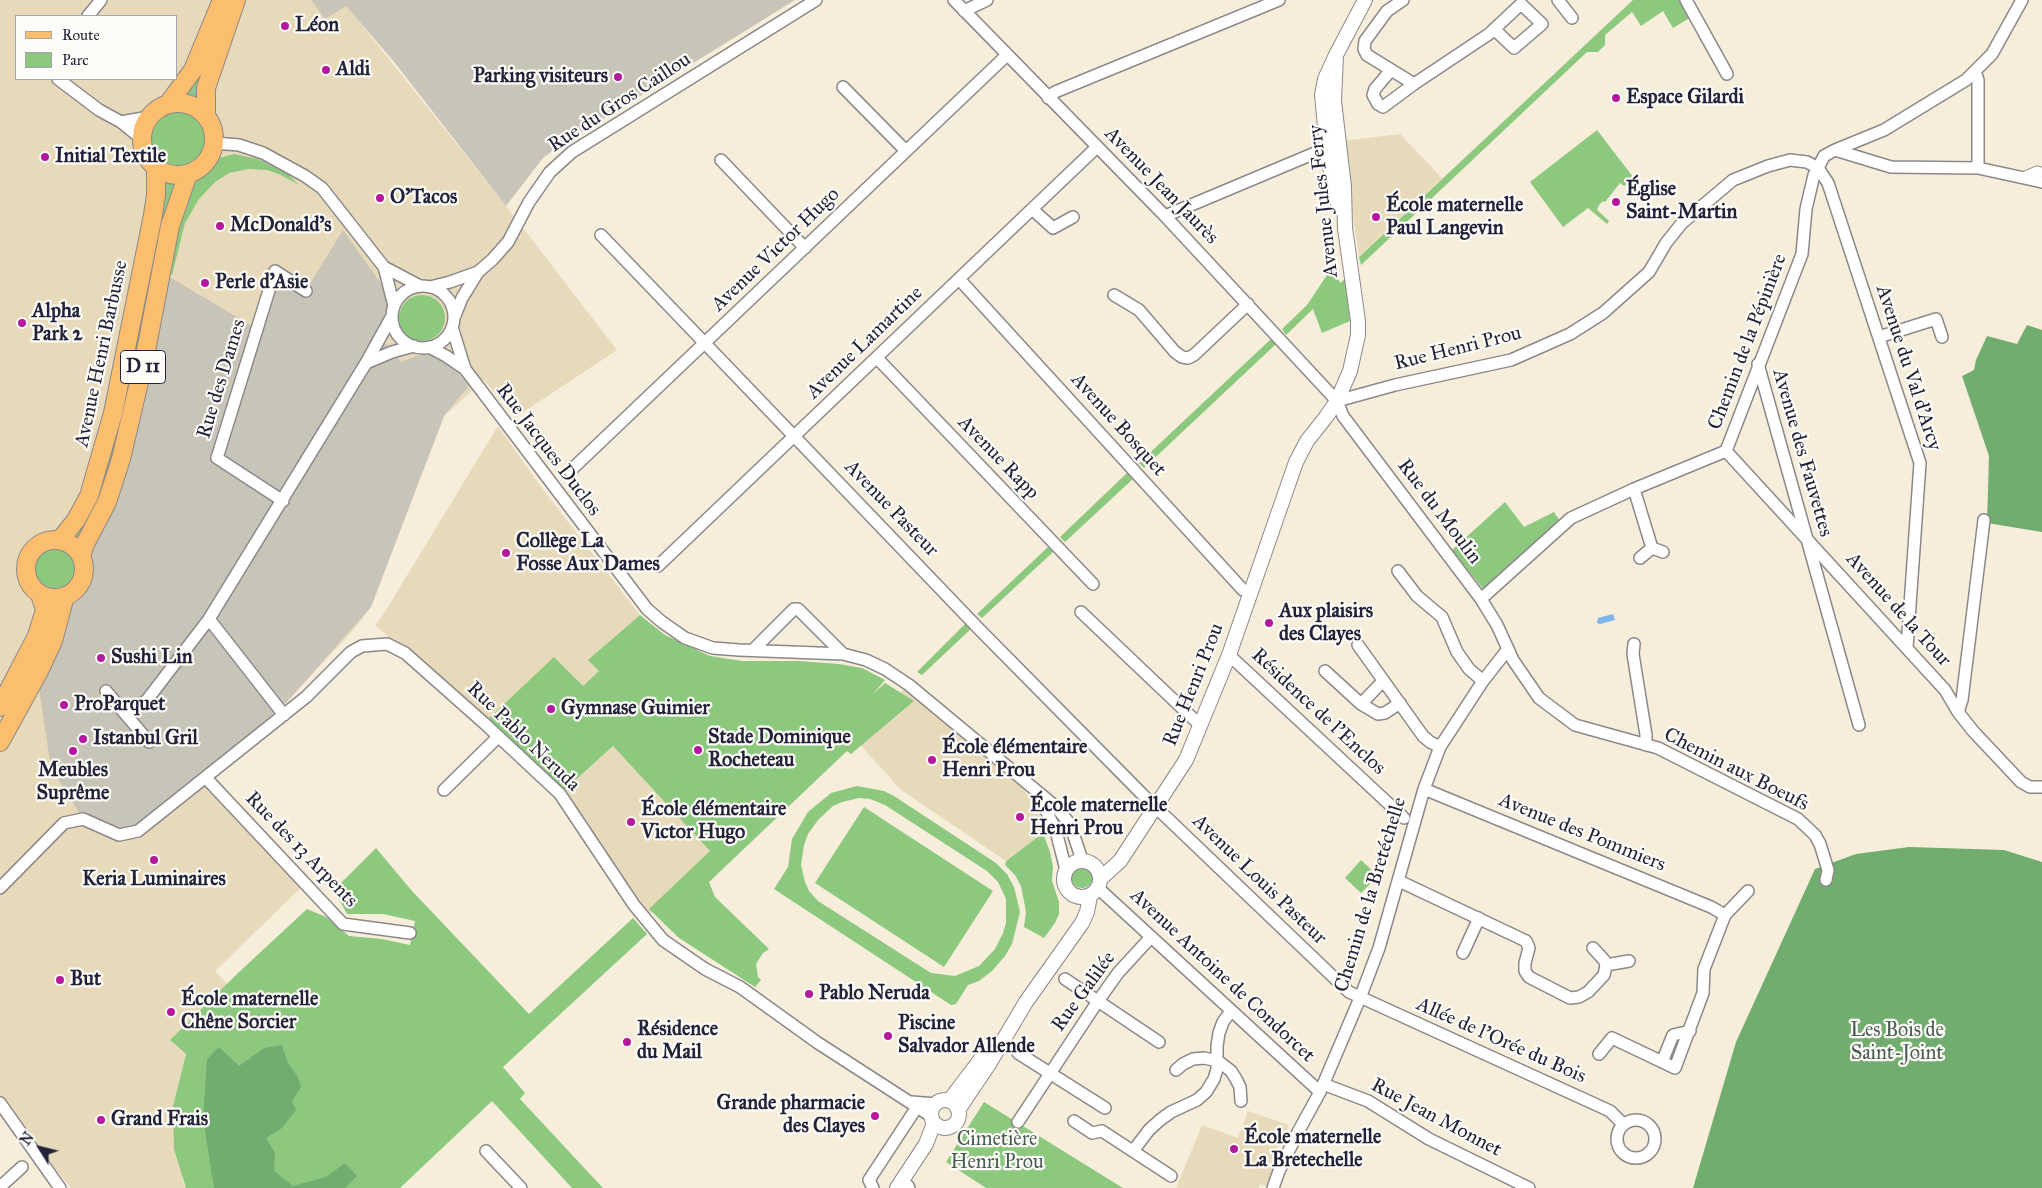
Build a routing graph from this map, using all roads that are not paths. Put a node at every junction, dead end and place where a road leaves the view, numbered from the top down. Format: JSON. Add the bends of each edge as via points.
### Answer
{"nodes":[{"id":1,"x":101,"y":0,"type":"edge"},
{"id":2,"x":222,"y":0,"type":"edge"},
{"id":3,"x":236,"y":0,"type":"edge"},
{"id":4,"x":816,"y":0,"type":"edge"},
{"id":5,"x":954,"y":0,"type":"edge"},
{"id":6,"x":987,"y":0,"type":"edge"},
{"id":7,"x":1279,"y":0,"type":"edge"},
{"id":8,"x":1365,"y":0,"type":"edge"},
{"id":9,"x":1403,"y":0,"type":"edge"},
{"id":10,"x":1558,"y":0,"type":"edge"},
{"id":11,"x":1686,"y":0,"type":"edge"},
{"id":12,"x":2022,"y":0,"type":"edge"},
{"id":13,"x":964,"y":11,"type":"junction"},
{"id":14,"x":89,"y":15,"type":"edge"},
{"id":15,"x":1572,"y":18,"type":"dead end"},
{"id":16,"x":1494,"y":30,"type":"dead end"},
{"id":17,"x":1007,"y":55,"type":"junction"},
{"id":18,"x":1390,"y":70,"type":"junction"},
{"id":19,"x":1976,"y":72,"type":"junction"},
{"id":20,"x":1727,"y":74,"type":"dead end"},
{"id":21,"x":59,"y":80,"type":"edge"},
{"id":22,"x":1414,"y":84,"type":"junction"},
{"id":23,"x":843,"y":87,"type":"dead end"},
{"id":24,"x":1048,"y":98,"type":"junction"},
{"id":25,"x":168,"y":104,"type":"junction"},
{"id":26,"x":206,"y":116,"type":"junction"},
{"id":27,"x":149,"y":117,"type":"junction"},
{"id":28,"x":121,"y":122,"type":"junction"},
{"id":29,"x":142,"y":139,"type":"junction"},
{"id":30,"x":214,"y":143,"type":"junction"},
{"id":31,"x":1333,"y":146,"type":"junction"},
{"id":32,"x":1097,"y":147,"type":"junction"},
{"id":33,"x":1835,"y":150,"type":"junction"},
{"id":34,"x":906,"y":152,"type":"junction"},
{"id":35,"x":721,"y":160,"type":"dead end"},
{"id":36,"x":156,"y":167,"type":"junction"},
{"id":37,"x":1818,"y":168,"type":"junction"},
{"id":38,"x":1978,"y":168,"type":"junction"},
{"id":39,"x":2042,"y":172,"type":"edge"},
{"id":40,"x":188,"y":174,"type":"junction"},
{"id":41,"x":2023,"y":177,"type":"junction"},
{"id":42,"x":2042,"y":182,"type":"edge"},
{"id":43,"x":1032,"y":209,"type":"junction"},
{"id":44,"x":1073,"y":216,"type":"dead end"},
{"id":45,"x":1165,"y":216,"type":"junction"},
{"id":46,"x":601,"y":235,"type":"dead end"},
{"id":47,"x":805,"y":248,"type":"junction"},
{"id":48,"x":384,"y":267,"type":"junction"},
{"id":49,"x":478,"y":272,"type":"junction"},
{"id":50,"x":959,"y":279,"type":"junction"},
{"id":51,"x":425,"y":286,"type":"junction"},
{"id":52,"x":306,"y":291,"type":"dead end"},
{"id":53,"x":1114,"y":295,"type":"dead end"},
{"id":54,"x":1248,"y":304,"type":"junction"},
{"id":55,"x":393,"y":311,"type":"junction"},
{"id":56,"x":453,"y":323,"type":"junction"},
{"id":57,"x":1879,"y":336,"type":"junction"},
{"id":58,"x":1942,"y":337,"type":"dead end"},
{"id":59,"x":705,"y":343,"type":"junction"},
{"id":60,"x":414,"y":346,"type":"junction"},
{"id":61,"x":428,"y":347,"type":"junction"},
{"id":62,"x":876,"y":358,"type":"junction"},
{"id":63,"x":366,"y":363,"type":"junction"},
{"id":64,"x":1758,"y":364,"type":"junction"},
{"id":65,"x":465,"y":369,"type":"junction"},
{"id":66,"x":1337,"y":401,"type":"junction"},
{"id":67,"x":794,"y":436,"type":"junction"},
{"id":68,"x":1726,"y":451,"type":"junction"},
{"id":69,"x":570,"y":471,"type":"dead end"},
{"id":70,"x":1634,"y":489,"type":"junction"},
{"id":71,"x":283,"y":501,"type":"junction"},
{"id":72,"x":1984,"y":520,"type":"dead end"},
{"id":73,"x":1807,"y":539,"type":"junction"},
{"id":74,"x":60,"y":540,"type":"junction"},
{"id":75,"x":1652,"y":548,"type":"junction"},
{"id":76,"x":1664,"y":552,"type":"dead end"},
{"id":77,"x":81,"y":556,"type":"junction"},
{"id":78,"x":1640,"y":558,"type":"dead end"},
{"id":79,"x":658,"y":566,"type":"dead end"},
{"id":80,"x":1398,"y":571,"type":"dead end"},
{"id":81,"x":1093,"y":584,"type":"dead end"},
{"id":82,"x":1251,"y":592,"type":"junction"},
{"id":83,"x":40,"y":594,"type":"junction"},
{"id":84,"x":66,"y":596,"type":"junction"},
{"id":85,"x":1481,"y":599,"type":"junction"},
{"id":86,"x":1081,"y":612,"type":"dead end"},
{"id":87,"x":209,"y":619,"type":"junction"},
{"id":88,"x":1634,"y":644,"type":"dead end"},
{"id":89,"x":1358,"y":645,"type":"dead end"},
{"id":90,"x":1907,"y":648,"type":"junction"},
{"id":91,"x":1508,"y":649,"type":"junction"},
{"id":92,"x":754,"y":650,"type":"junction"},
{"id":93,"x":843,"y":654,"type":"junction"},
{"id":94,"x":1229,"y":655,"type":"junction"},
{"id":95,"x":1325,"y":671,"type":"dead end"},
{"id":96,"x":1383,"y":681,"type":"junction"},
{"id":97,"x":1483,"y":681,"type":"junction"},
{"id":98,"x":106,"y":691,"type":"dead end"},
{"id":99,"x":1400,"y":703,"type":"junction"},
{"id":100,"x":1361,"y":704,"type":"junction"},
{"id":101,"x":0,"y":707,"type":"edge"},
{"id":102,"x":1958,"y":712,"type":"junction"},
{"id":103,"x":284,"y":715,"type":"junction"},
{"id":104,"x":127,"y":716,"type":"junction"},
{"id":105,"x":1859,"y":725,"type":"dead end"},
{"id":106,"x":1201,"y":726,"type":"junction"},
{"id":107,"x":498,"y":737,"type":"junction"},
{"id":108,"x":0,"y":742,"type":"edge"},
{"id":109,"x":149,"y":742,"type":"dead end"},
{"id":110,"x":1646,"y":745,"type":"junction"},
{"id":111,"x":1440,"y":747,"type":"junction"},
{"id":112,"x":206,"y":778,"type":"junction"},
{"id":113,"x":1029,"y":786,"type":"junction"},
{"id":114,"x":2042,"y":787,"type":"edge"},
{"id":115,"x":1424,"y":789,"type":"junction"},
{"id":116,"x":444,"y":790,"type":"dead end"},
{"id":117,"x":1156,"y":807,"type":"junction"},
{"id":118,"x":1404,"y":818,"type":"dead end"},
{"id":119,"x":1120,"y":861,"type":"junction"},
{"id":120,"x":1088,"y":863,"type":"junction"},
{"id":121,"x":1066,"y":870,"type":"junction"},
{"id":122,"x":1826,"y":880,"type":"dead end"},
{"id":123,"x":1399,"y":881,"type":"junction"},
{"id":124,"x":0,"y":888,"type":"edge"},
{"id":125,"x":1096,"y":888,"type":"junction"},
{"id":126,"x":1748,"y":891,"type":"dead end"},
{"id":127,"x":1075,"y":896,"type":"junction"},
{"id":128,"x":1725,"y":915,"type":"junction"},
{"id":129,"x":1479,"y":918,"type":"junction"},
{"id":130,"x":410,"y":933,"type":"dead end"},
{"id":131,"x":1071,"y":936,"type":"junction"},
{"id":132,"x":1151,"y":937,"type":"junction"},
{"id":133,"x":1593,"y":948,"type":"dead end"},
{"id":134,"x":1463,"y":953,"type":"dead end"},
{"id":135,"x":1629,"y":961,"type":"dead end"},
{"id":136,"x":1606,"y":965,"type":"junction"},
{"id":137,"x":1065,"y":979,"type":"dead end"},
{"id":138,"x":1360,"y":998,"type":"junction"},
{"id":139,"x":1098,"y":1000,"type":"junction"},
{"id":140,"x":1232,"y":1011,"type":"junction"},
{"id":141,"x":1159,"y":1042,"type":"dead end"},
{"id":142,"x":1018,"y":1052,"type":"dead end"},
{"id":143,"x":1599,"y":1054,"type":"dead end"},
{"id":144,"x":1218,"y":1061,"type":"junction"},
{"id":145,"x":1176,"y":1070,"type":"dead end"},
{"id":146,"x":1050,"y":1073,"type":"junction"},
{"id":147,"x":1322,"y":1088,"type":"junction"},
{"id":148,"x":1241,"y":1101,"type":"dead end"},
{"id":149,"x":0,"y":1103,"type":"edge"},
{"id":150,"x":913,"y":1104,"type":"junction"},
{"id":151,"x":1105,"y":1108,"type":"dead end"},
{"id":152,"x":941,"y":1111,"type":"junction"},
{"id":153,"x":1074,"y":1121,"type":"dead end"},
{"id":154,"x":1018,"y":1122,"type":"dead end"},
{"id":155,"x":1623,"y":1124,"type":"dead end"},
{"id":156,"x":948,"y":1128,"type":"junction"},
{"id":157,"x":486,"y":1151,"type":"dead end"},
{"id":158,"x":1133,"y":1151,"type":"junction"},
{"id":159,"x":22,"y":1167,"type":"dead end"},
{"id":160,"x":1171,"y":1176,"type":"dead end"},
{"id":161,"x":0,"y":1187,"type":"edge"},
{"id":162,"x":905,"y":1187,"type":"edge"},
{"id":163,"x":1275,"y":1187,"type":"edge"},
{"id":164,"x":60,"y":1188,"type":"edge"},
{"id":165,"x":521,"y":1188,"type":"edge"},
{"id":166,"x":873,"y":1188,"type":"edge"},
{"id":167,"x":1529,"y":1188,"type":"edge"}],
"edges":[{"from":1,"to":14,"type":"street"},
{"from":2,"to":25,"type":"main road","via":[[193,70]]},
{"from":3,"to":26,"type":"main road","via":[[206,88]]},
{"from":4,"to":49,"type":"street","name":"Rue du Gros Caillou","via":[[572,152],[550,172],[529,202],[508,242]]},
{"from":5,"to":13,"type":"street","name":"Avenue Jean Jaurès"},
{"from":6,"to":13,"type":"street"},
{"from":7,"to":24,"type":"street","via":[[1055,92]]},
{"from":8,"to":31,"type":"street","name":"Avenue Jules Ferry","via":[[1325,79],[1322,96]]},
{"from":9,"to":18,"type":"street","via":[[1387,11],[1365,41],[1367,55]]},
{"from":10,"to":15,"type":"street"},
{"from":11,"to":20,"type":"street"},
{"from":12,"to":19,"type":"street","via":[[1992,54]]},
{"from":13,"to":17,"type":"street","name":"Avenue Jean Jaurès"},
{"from":16,"to":22,"type":"street"},
{"from":17,"to":24,"type":"street","name":"Avenue Jean Jaurès"},
{"from":17,"to":34,"type":"street","name":"Avenue Victor Hugo"},
{"from":18,"to":22,"type":"street"},
{"from":18,"to":22,"type":"street","via":[[1373,95],[1383,107]]},
{"from":19,"to":33,"type":"street","via":[[1884,130]]},
{"from":19,"to":38,"type":"street"},
{"from":21,"to":28,"type":"street"},
{"from":23,"to":34,"type":"street"},
{"from":24,"to":32,"type":"street","name":"Avenue Jean Jaurès"},
{"from":25,"to":26,"type":"main road","via":[[189,104]]},
{"from":25,"to":27,"type":"main road"},
{"from":26,"to":30,"type":"main road","via":[[214,133]]},
{"from":27,"to":28,"type":"street"},
{"from":27,"to":29,"type":"main road"},
{"from":28,"to":29,"type":"street"},
{"from":29,"to":36,"type":"main road","via":[[148,159]]},
{"from":30,"to":40,"type":"main road","via":[[205,163]]},
{"from":30,"to":48,"type":"street","name":"Rue Jacques Duclos","via":[[239,145],[263,153],[306,176],[322,188]]},
{"from":31,"to":45,"type":"street"},
{"from":31,"to":66,"type":"street","name":"Avenue Jules Ferry","via":[[1334,189],[1345,228],[1358,321],[1350,372]]},
{"from":32,"to":43,"type":"street","name":"Avenue Lamartine"},
{"from":32,"to":45,"type":"street","name":"Avenue Jean Jaurès"},
{"from":33,"to":37,"type":"street","via":[[1824,156]]},
{"from":33,"to":38,"type":"street","via":[[1891,167]]},
{"from":34,"to":47,"type":"street","name":"Avenue Victor Hugo"},
{"from":35,"to":47,"type":"street"},
{"from":36,"to":40,"type":"main road","via":[[175,175]]},
{"from":36,"to":74,"type":"main road","name":"Avenue Henri Barbusse","number":"D 11","via":[[153,215],[111,422],[89,496]]},
{"from":37,"to":57,"type":"street","name":"Avenue du Val d'Arcy","via":[[1828,184]]},
{"from":37,"to":64,"type":"street","name":"Chemin de la Pépinière","via":[[1806,209],[1802,254]]},
{"from":37,"to":66,"type":"street","name":"Rue Henri Prou","via":[[1807,162],[1790,160],[1733,180],[1682,223],[1649,272],[1617,301],[1570,334],[1538,350],[1494,364]]},
{"from":38,"to":41,"type":"street"},
{"from":39,"to":41,"type":"street"},
{"from":40,"to":77,"type":"main road","name":"Avenue Henri Barbusse","number":"D 11","via":[[170,226],[121,459],[107,502]]},
{"from":41,"to":42,"type":"street"},
{"from":43,"to":44,"type":"street","via":[[1053,228]]},
{"from":43,"to":50,"type":"street","name":"Avenue Lamartine"},
{"from":45,"to":54,"type":"street","name":"Avenue Jean Jaurès"},
{"from":46,"to":59,"type":"street","name":"Avenue Pasteur"},
{"from":47,"to":59,"type":"street","name":"Avenue Victor Hugo"},
{"from":48,"to":51,"type":"street","name":"Rue Jacques Duclos"},
{"from":48,"to":55,"type":"street","name":"Rue Jacques Duclos"},
{"from":49,"to":51,"type":"street","name":"Rue du Gros Caillou","via":[[450,282]]},
{"from":49,"to":56,"type":"street","name":"Rue du Gros Caillou","via":[[462,298]]},
{"from":50,"to":62,"type":"street","name":"Avenue Lamartine"},
{"from":50,"to":82,"type":"street","name":"Avenue Bosquet","via":[[1243,590]]},
{"from":51,"to":55,"type":"street","via":[[404,292]]},
{"from":51,"to":56,"type":"street","name":"Rue Jacques Duclos","via":[[445,295],[450,302]]},
{"from":52,"to":71,"type":"street","name":"Rue des Dames","via":[[275,271],[217,458]]},
{"from":53,"to":54,"type":"street","via":[[1139,310],[1175,352],[1188,358]]},
{"from":54,"to":66,"type":"street","name":"Avenue Jean Jaurès"},
{"from":55,"to":60,"type":"street","name":"Rue Jacques Duclos","via":[[394,329],[402,340]]},
{"from":55,"to":63,"type":"street"},
{"from":56,"to":61,"type":"street","via":[[443,340]]},
{"from":56,"to":65,"type":"street","name":"Rue Jacques Duclos"},
{"from":57,"to":58,"type":"street","via":[[1936,319]]},
{"from":57,"to":90,"type":"street","name":"Avenue du Val d'Arcy","via":[[1920,463]]},
{"from":59,"to":67,"type":"street","name":"Avenue Pasteur"},
{"from":59,"to":69,"type":"street","name":"Avenue Victor Hugo"},
{"from":60,"to":61,"type":"street","name":"Rue Jacques Duclos"},
{"from":60,"to":63,"type":"street"},
{"from":61,"to":65,"type":"street","name":"Rue Jacques Duclos"},
{"from":62,"to":67,"type":"street","name":"Avenue Lamartine"},
{"from":62,"to":81,"type":"street","name":"Avenue Rapp"},
{"from":63,"to":71,"type":"street"},
{"from":64,"to":68,"type":"street","name":"Chemin de la Pépinière"},
{"from":64,"to":73,"type":"street","name":"Avenue des Fauvettes"},
{"from":65,"to":92,"type":"street","name":"Rue Jacques Duclos","via":[[646,609],[685,638],[713,648]]},
{"from":66,"to":82,"type":"street","name":"Rue Henri Prou","via":[[1307,441],[1296,462]]},
{"from":66,"to":85,"type":"street","name":"Rue du Moulin","via":[[1343,416]]},
{"from":67,"to":79,"type":"street","name":"Avenue Lamartine"},
{"from":67,"to":117,"type":"street","name":"Avenue Pasteur"},
{"from":68,"to":70,"type":"street","name":"Chemin de la Pépinière"},
{"from":68,"to":73,"type":"street","name":"Avenue de la Tour"},
{"from":70,"to":75,"type":"street"},
{"from":70,"to":85,"type":"street","name":"Chemin de la Pépinière","via":[[1572,518]]},
{"from":71,"to":87,"type":"street"},
{"from":72,"to":102,"type":"street"},
{"from":73,"to":90,"type":"street","name":"Avenue de la Tour"},
{"from":73,"to":105,"type":"street","name":"Avenue des Fauvettes"},
{"from":74,"to":77,"type":"main road","via":[[74,547]]},
{"from":74,"to":83,"type":"main road","via":[[41,544],[27,562],[28,579]]},
{"from":75,"to":76,"type":"street"},
{"from":75,"to":78,"type":"street"},
{"from":77,"to":84,"type":"main road","via":[[82,578],[73,592]]},
{"from":80,"to":97,"type":"street","via":[[1417,596],[1442,617],[1457,652]]},
{"from":82,"to":94,"type":"street","name":"Rue Henri Prou"},
{"from":83,"to":84,"type":"main road"},
{"from":83,"to":101,"type":"main road","via":[[45,610],[37,636]]},
{"from":84,"to":108,"type":"main road","via":[[53,641]]},
{"from":85,"to":91,"type":"street","name":"Rue du Moulin"},
{"from":86,"to":106,"type":"street"},
{"from":87,"to":103,"type":"street"},
{"from":87,"to":104,"type":"street","via":[[147,700]]},
{"from":88,"to":110,"type":"street"},
{"from":89,"to":96,"type":"street"},
{"from":90,"to":102,"type":"street","name":"Avenue de la Tour","via":[[1945,690]]},
{"from":91,"to":97,"type":"street","name":"Chemin de la Bretéchelle"},
{"from":91,"to":110,"type":"street","name":"Chemin aux Boeufs","via":[[1539,698],[1575,725]]},
{"from":92,"to":93,"type":"street","name":"Rue Jacques Duclos"},
{"from":92,"to":93,"type":"street","via":[[794,609],[798,609]]},
{"from":93,"to":113,"type":"street","name":"Rue Jacques Duclos","via":[[866,660],[902,680]]},
{"from":94,"to":106,"type":"street","name":"Rue Henri Prou"},
{"from":94,"to":118,"type":"street","name":"Résidence de l'Enclos"},
{"from":95,"to":100,"type":"street"},
{"from":96,"to":99,"type":"street"},
{"from":96,"to":100,"type":"street"},
{"from":97,"to":111,"type":"street","name":"Chemin de la Bretéchelle"},
{"from":98,"to":104,"type":"street"},
{"from":99,"to":100,"type":"street","via":[[1386,713],[1378,714]]},
{"from":99,"to":111,"type":"street","via":[[1423,736]]},
{"from":102,"to":114,"type":"street","name":"Avenue de la Tour","via":[[2021,782],[2030,787]]},
{"from":103,"to":107,"type":"street","name":"Rue Pablo Neruda","via":[[351,652],[362,646],[387,644],[405,654]]},
{"from":103,"to":112,"type":"street","name":"Rue Pablo Neruda"},
{"from":104,"to":109,"type":"street"},
{"from":106,"to":117,"type":"street","name":"Rue Henri Prou","via":[[1182,767]]},
{"from":107,"to":116,"type":"street"},
{"from":107,"to":150,"type":"street","name":"Rue Pablo Neruda","via":[[560,794],[634,905],[664,940],[705,969],[740,987],[818,1043]]},
{"from":110,"to":122,"type":"street","name":"Chemin aux Boeufs","via":[[1658,748],[1798,819],[1815,834],[1820,844],[1828,870]]},
{"from":111,"to":115,"type":"street","name":"Chemin de la Bretéchelle"},
{"from":112,"to":124,"type":"street","name":"Rue Pablo Neruda","via":[[138,831],[119,835],[83,819],[64,823]]},
{"from":112,"to":130,"type":"street","name":"Rue des 13 Arpents","via":[[343,924]]},
{"from":113,"to":120,"type":"street","name":"Rue Jacques Duclos","via":[[1066,818]]},
{"from":113,"to":121,"type":"street","name":"Rue Jacques Duclos","via":[[1051,818]]},
{"from":115,"to":123,"type":"street","name":"Chemin de la Bretéchelle"},
{"from":115,"to":128,"type":"street","name":"Avenue des Pommiers"},
{"from":117,"to":119,"type":"street","name":"Rue Henri Prou"},
{"from":117,"to":138,"type":"street","name":"Avenue Louis Pasteur","via":[[1349,992]]},
{"from":119,"to":120,"type":"street"},
{"from":119,"to":125,"type":"street","name":"Rue Henri Prou"},
{"from":120,"to":121,"type":"street","via":[[1073,863]]},
{"from":120,"to":125,"type":"street","via":[[1097,869]]},
{"from":121,"to":127,"type":"street","via":[[1063,882],[1069,893]]},
{"from":123,"to":129,"type":"street"},
{"from":123,"to":138,"type":"street","name":"Chemin de la Bretéchelle"},
{"from":125,"to":127,"type":"street","via":[[1085,897]]},
{"from":125,"to":131,"type":"street","via":[[1082,923]]},
{"from":125,"to":132,"type":"street","name":"Avenue Antoine de Condorcet"},
{"from":126,"to":128,"type":"street"},
{"from":127,"to":131,"type":"street","via":[[1077,911]]},
{"from":128,"to":143,"type":"street","via":[[1704,969],[1703,993],[1675,1068],[1612,1038]]},
{"from":129,"to":134,"type":"street"},
{"from":129,"to":136,"type":"street","via":[[1526,941],[1529,948],[1525,971],[1529,977],[1570,998],[1579,997],[1596,985],[1604,975]]},
{"from":131,"to":152,"type":"street","via":[[1038,985]]},
{"from":132,"to":139,"type":"street","name":"Rue Galilée"},
{"from":132,"to":140,"type":"street","name":"Avenue Antoine de Condorcet"},
{"from":133,"to":136,"type":"street"},
{"from":135,"to":136,"type":"street"},
{"from":137,"to":139,"type":"street"},
{"from":138,"to":147,"type":"street","name":"Chemin de la Bretéchelle"},
{"from":138,"to":155,"type":"street","name":"Allée de l'Orée du Bois","via":[[1610,1111]]},
{"from":139,"to":141,"type":"street"},
{"from":139,"to":146,"type":"street","name":"Rue Galilée"},
{"from":140,"to":144,"type":"street","via":[[1219,1033]]},
{"from":140,"to":147,"type":"street","name":"Avenue Antoine de Condorcet"},
{"from":142,"to":146,"type":"street"},
{"from":144,"to":145,"type":"street","via":[[1194,1059]]},
{"from":144,"to":148,"type":"street","via":[[1236,1079]]},
{"from":144,"to":158,"type":"street","via":[[1214,1079],[1206,1092],[1160,1120]]},
{"from":146,"to":151,"type":"street"},
{"from":146,"to":154,"type":"street","name":"Rue Galilée"},
{"from":147,"to":163,"type":"street","name":"Chemin de la Bretéchelle","via":[[1298,1132]]},
{"from":147,"to":167,"type":"street","name":"Rue Jean Monnet","via":[[1368,1101],[1429,1139]]},
{"from":149,"to":164,"type":"street"},
{"from":150,"to":152,"type":"street","name":"Rue Pablo Neruda"},
{"from":150,"to":166,"type":"street","via":[[869,1180]]},
{"from":152,"to":156,"type":"street","via":[[940,1128]]},
{"from":152,"to":156,"type":"street","via":[[958,1119]]},
{"from":152,"to":162,"type":"street"},
{"from":153,"to":158,"type":"street","via":[[1092,1133],[1102,1131]]},
{"from":156,"to":162,"type":"street"},
{"from":157,"to":165,"type":"street"},
{"from":158,"to":160,"type":"street"},
{"from":159,"to":161,"type":"street"}]}
